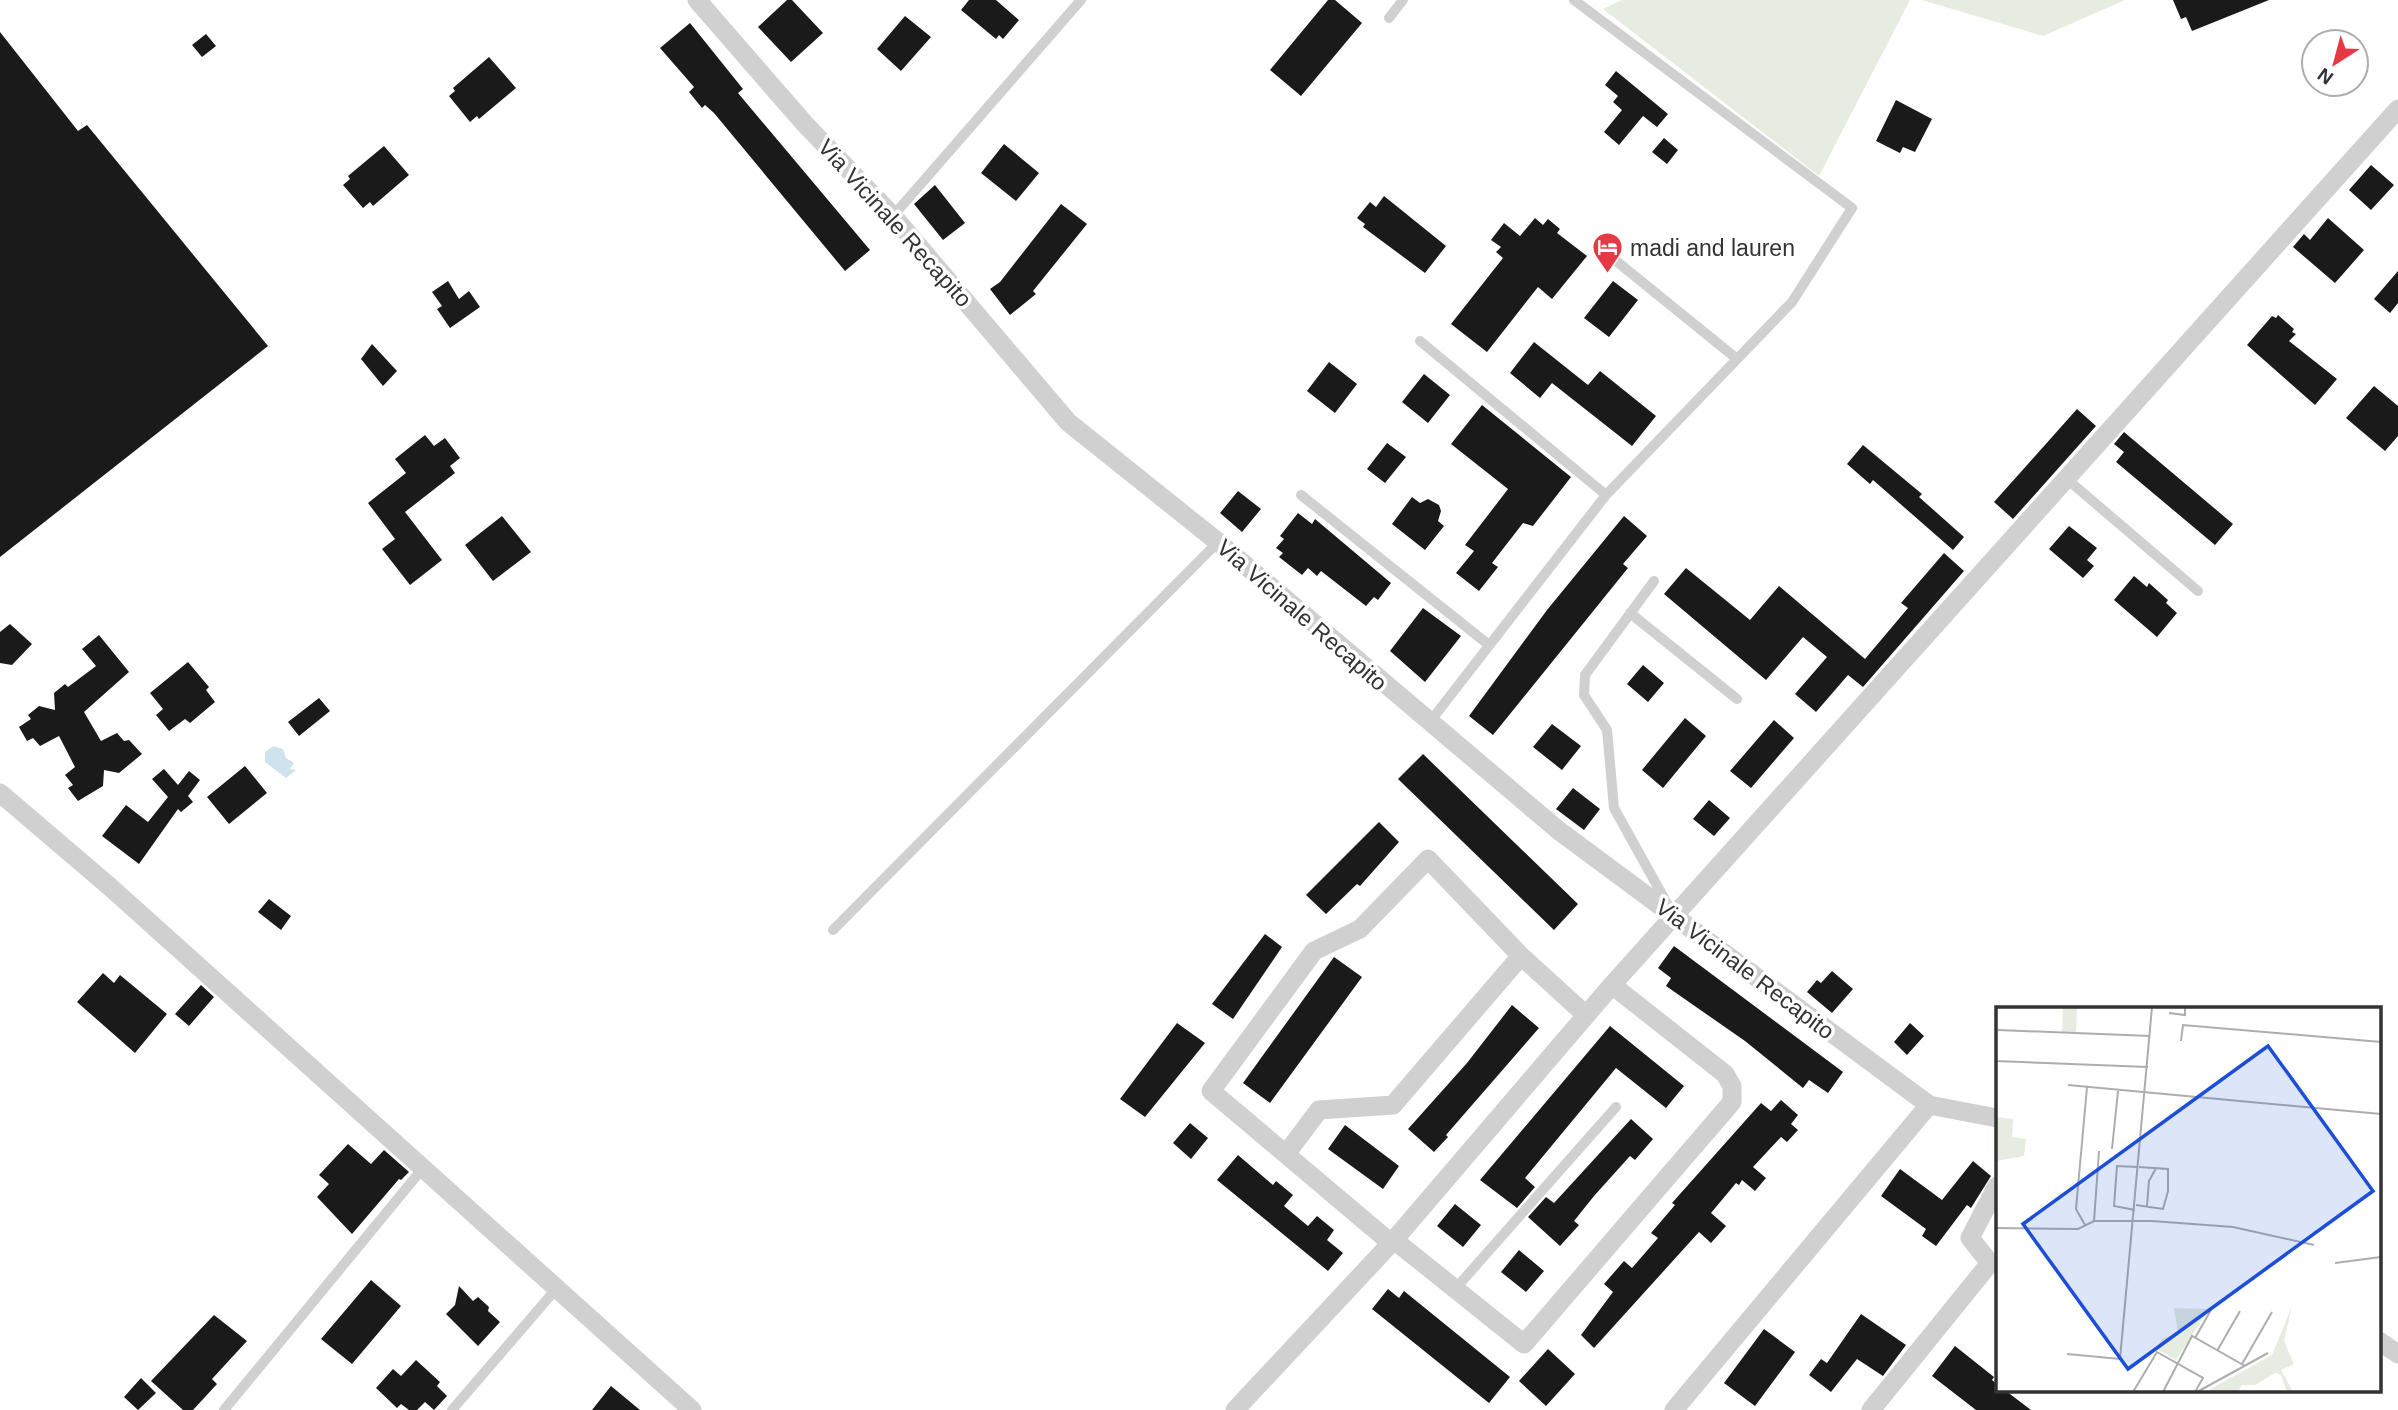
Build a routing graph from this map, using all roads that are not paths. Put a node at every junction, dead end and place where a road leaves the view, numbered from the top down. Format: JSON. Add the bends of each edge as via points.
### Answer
{"nodes":[{"id":1,"x":697,"y":0,"type":"edge"},
{"id":2,"x":1081,"y":0,"type":"edge"},
{"id":3,"x":1404,"y":0,"type":"edge"},
{"id":4,"x":1574,"y":0,"type":"edge"},
{"id":5,"x":1389,"y":18,"type":"dead end"},
{"id":6,"x":2398,"y":109,"type":"edge"},
{"id":7,"x":893,"y":216,"type":"junction"},
{"id":8,"x":1615,"y":260,"type":"dead end"},
{"id":9,"x":1420,"y":341,"type":"dead end"},
{"id":10,"x":1737,"y":359,"type":"junction"},
{"id":11,"x":2068,"y":480,"type":"junction"},
{"id":12,"x":1301,"y":495,"type":"dead end"},
{"id":13,"x":1606,"y":495,"type":"junction"},
{"id":14,"x":1217,"y":542,"type":"junction"},
{"id":15,"x":1654,"y":581,"type":"dead end"},
{"id":16,"x":2198,"y":591,"type":"dead end"},
{"id":17,"x":1630,"y":612,"type":"junction"},
{"id":18,"x":1489,"y":645,"type":"junction"},
{"id":19,"x":1737,"y":699,"type":"dead end"},
{"id":20,"x":1429,"y":723,"type":"junction"},
{"id":21,"x":0,"y":793,"type":"edge"},
{"id":22,"x":1674,"y":916,"type":"junction"},
{"id":23,"x":833,"y":930,"type":"dead end"},
{"id":24,"x":1521,"y":956,"type":"junction"},
{"id":25,"x":1612,"y":985,"type":"junction"},
{"id":26,"x":1586,"y":1016,"type":"junction"},
{"id":27,"x":1929,"y":1105,"type":"junction"},
{"id":28,"x":1616,"y":1107,"type":"dead end"},
{"id":29,"x":1996,"y":1118,"type":"edge"},
{"id":30,"x":1286,"y":1154,"type":"junction"},
{"id":31,"x":423,"y":1168,"type":"junction"},
{"id":32,"x":1996,"y":1188,"type":"edge"},
{"id":33,"x":1393,"y":1242,"type":"junction"},
{"id":34,"x":557,"y":1288,"type":"junction"},
{"id":35,"x":1456,"y":1288,"type":"junction"},
{"id":36,"x":2380,"y":1342,"type":"edge"},
{"id":37,"x":2398,"y":1354,"type":"edge"},
{"id":38,"x":689,"y":1409,"type":"edge"},
{"id":39,"x":224,"y":1410,"type":"edge"},
{"id":40,"x":452,"y":1410,"type":"edge"},
{"id":41,"x":1235,"y":1410,"type":"edge"},
{"id":42,"x":1674,"y":1410,"type":"edge"},
{"id":43,"x":1871,"y":1410,"type":"edge"}],
"edges":[{"from":1,"to":7,"type":"street","name":"Via Vicinale Recapito"},
{"from":2,"to":7,"type":"lane"},
{"from":3,"to":5,"type":"lane"},
{"from":4,"to":10,"type":"lane","via":[[1852,208],[1792,302]]},
{"from":6,"to":11,"type":"street"},
{"from":7,"to":14,"type":"street","name":"Via Vicinale Recapito","via":[[1068,422]]},
{"from":8,"to":10,"type":"lane"},
{"from":9,"to":13,"type":"lane"},
{"from":10,"to":13,"type":"lane"},
{"from":11,"to":16,"type":"lane"},
{"from":11,"to":22,"type":"street"},
{"from":12,"to":18,"type":"lane"},
{"from":13,"to":18,"type":"lane"},
{"from":14,"to":20,"type":"street","name":"Via Vicinale Recapito"},
{"from":14,"to":23,"type":"lane"},
{"from":15,"to":17,"type":"lane"},
{"from":17,"to":19,"type":"lane"},
{"from":17,"to":22,"type":"lane","via":[[1585,674],[1584,695],[1607,730],[1614,808]]},
{"from":18,"to":20,"type":"lane"},
{"from":20,"to":22,"type":"street","name":"Via Vicinale Recapito","via":[[1558,830]]},
{"from":21,"to":31,"type":"street"},
{"from":22,"to":25,"type":"street"},
{"from":22,"to":27,"type":"street","name":"Via Vicinale Recapito"},
{"from":24,"to":26,"type":"street"},
{"from":24,"to":30,"type":"street","via":[[1393,1105],[1319,1110]]},
{"from":24,"to":30,"type":"street","via":[[1427,859],[1360,929],[1314,951],[1211,1091]]},
{"from":25,"to":26,"type":"street"},
{"from":25,"to":35,"type":"street","via":[[1726,1074],[1732,1102],[1524,1344]]},
{"from":26,"to":33,"type":"street"},
{"from":27,"to":29,"type":"street","name":"Via Vicinale Recapito"},
{"from":27,"to":42,"type":"street"},
{"from":28,"to":35,"type":"lane"},
{"from":30,"to":33,"type":"street"},
{"from":31,"to":34,"type":"street"},
{"from":31,"to":39,"type":"lane"},
{"from":32,"to":43,"type":"street","via":[[1970,1238],[1990,1263]]},
{"from":33,"to":35,"type":"street"},
{"from":33,"to":41,"type":"street"},
{"from":34,"to":38,"type":"street"},
{"from":34,"to":40,"type":"lane"},
{"from":36,"to":37,"type":"street"}]}
